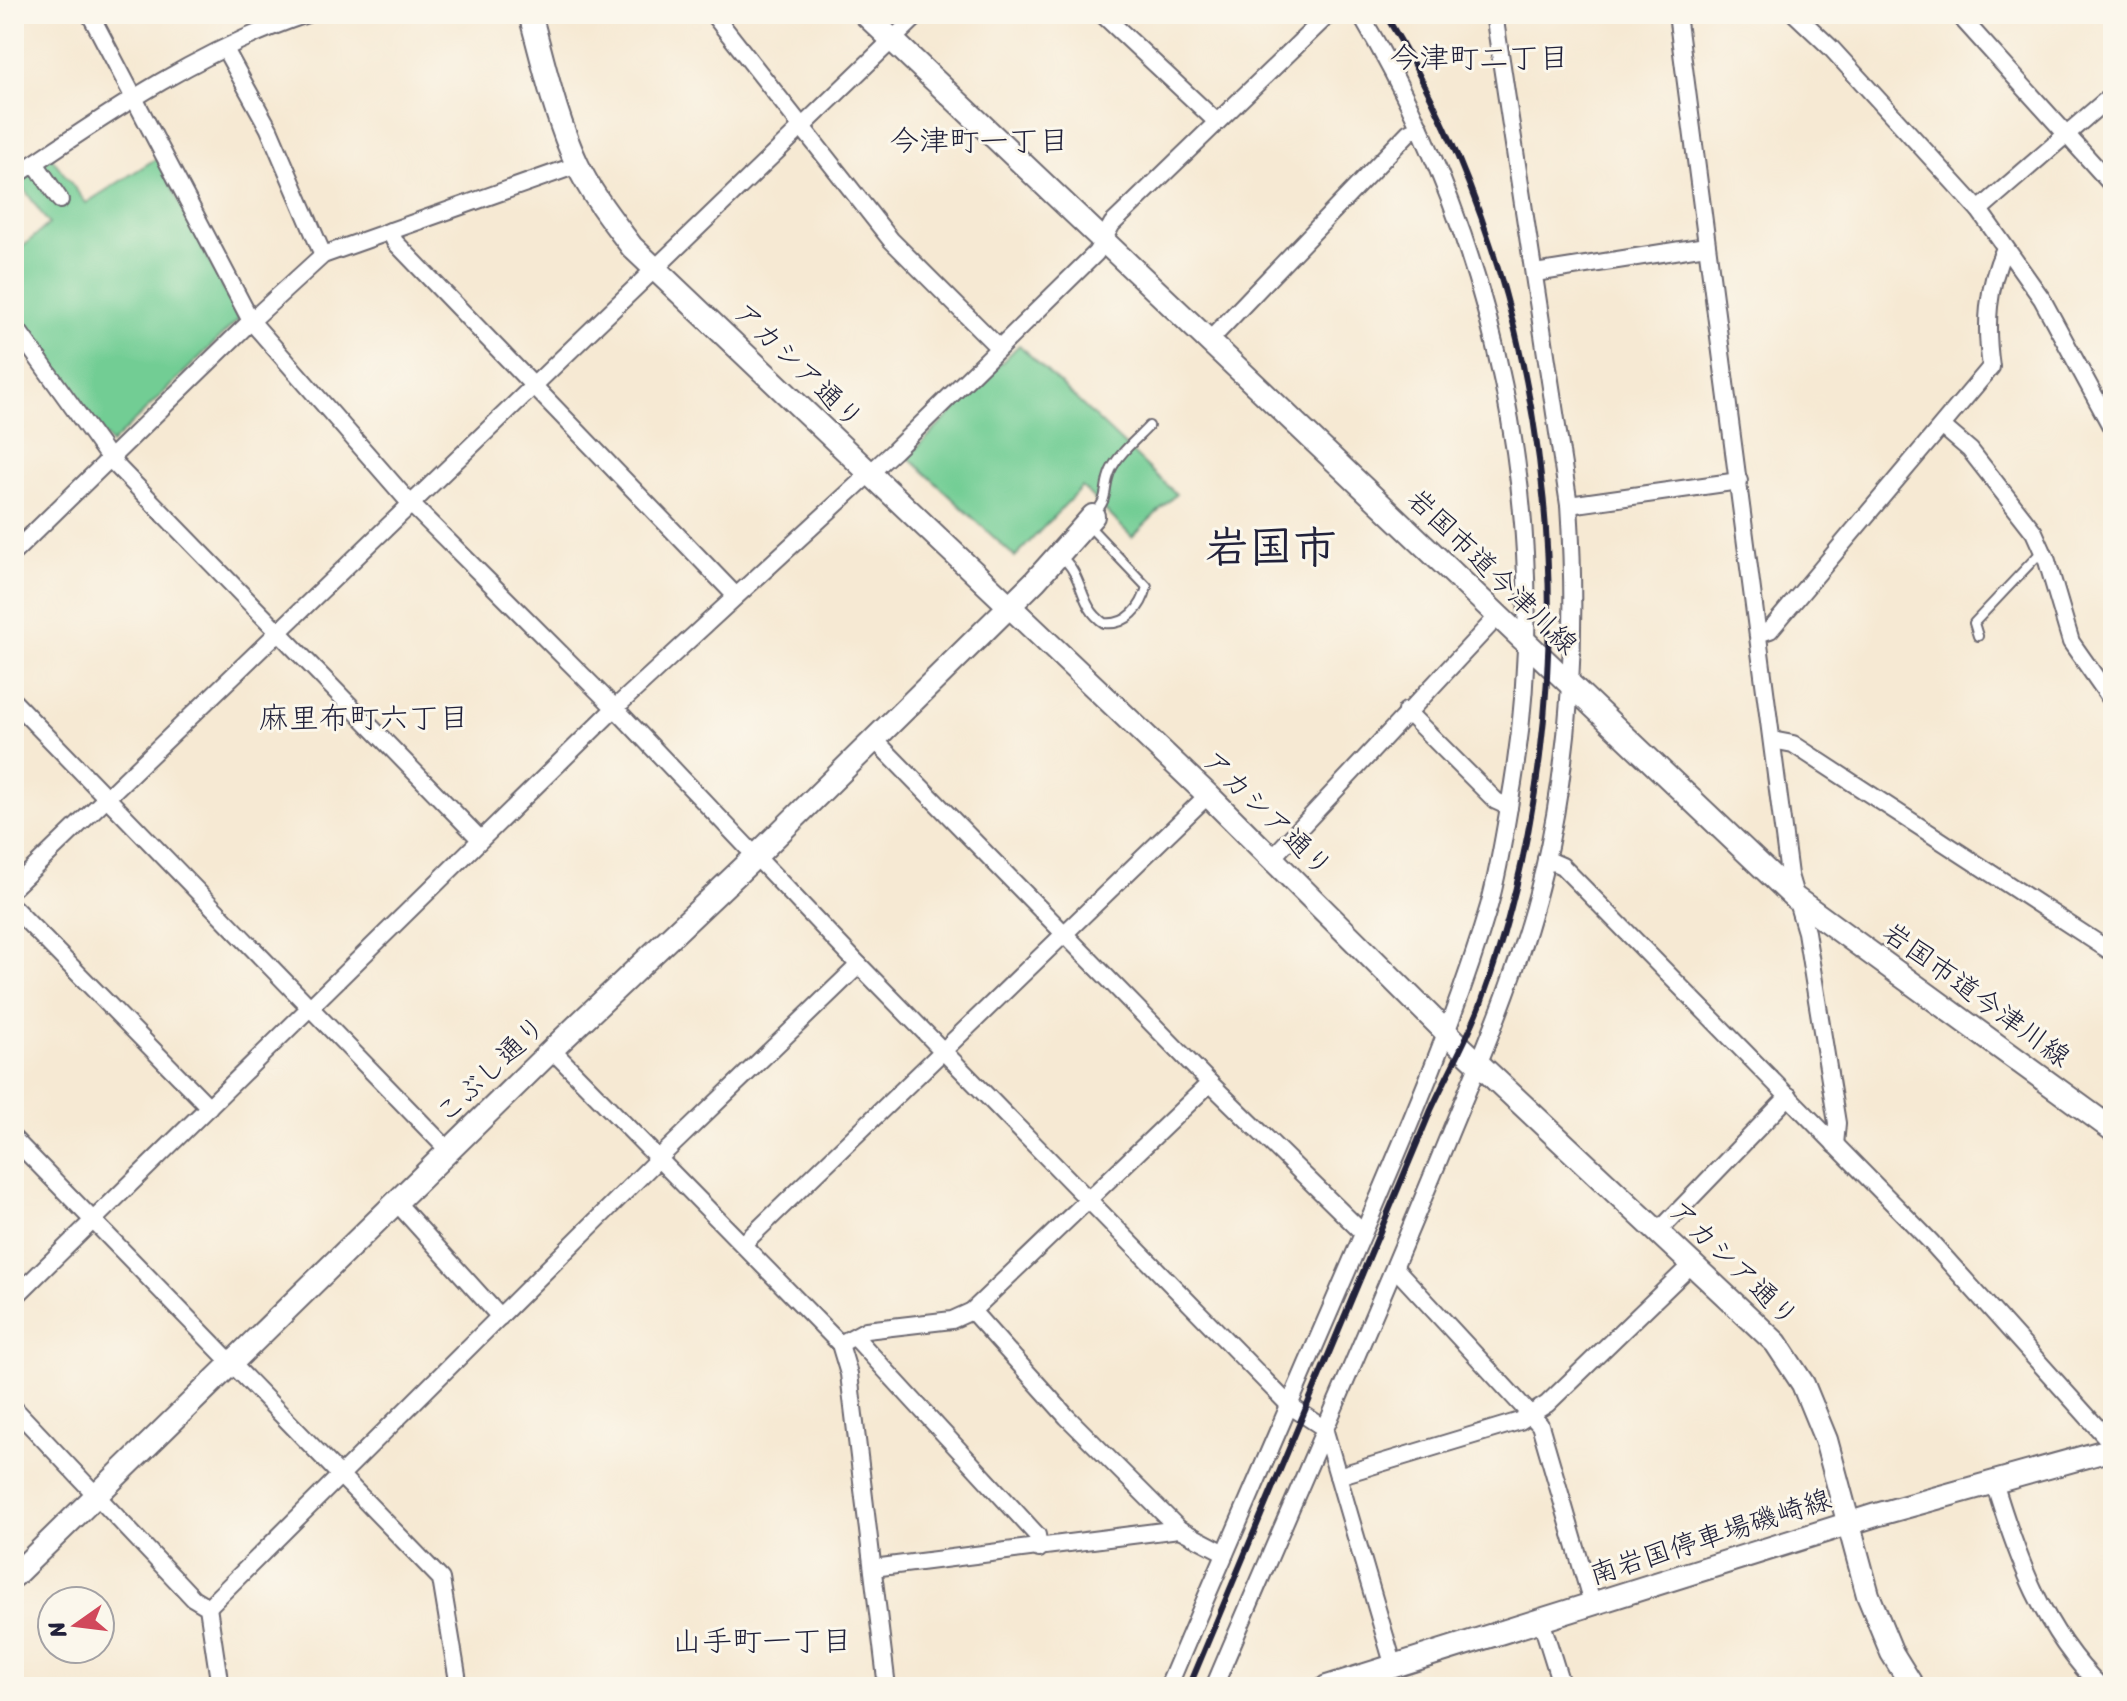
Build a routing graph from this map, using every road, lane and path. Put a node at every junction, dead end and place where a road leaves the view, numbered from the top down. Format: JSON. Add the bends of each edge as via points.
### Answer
{"nodes":[{"id":1,"x":90,"y":14,"type":"edge"},
{"id":2,"x":307,"y":14,"type":"edge"},
{"id":3,"x":530,"y":14,"type":"edge"},
{"id":4,"x":713,"y":14,"type":"edge"},
{"id":5,"x":865,"y":14,"type":"edge"},
{"id":6,"x":919,"y":14,"type":"edge"},
{"id":7,"x":1102,"y":14,"type":"edge"},
{"id":8,"x":1329,"y":14,"type":"edge"},
{"id":9,"x":1360,"y":14,"type":"edge"},
{"id":10,"x":1494,"y":14,"type":"edge"},
{"id":11,"x":1677,"y":14,"type":"edge"},
{"id":12,"x":1795,"y":14,"type":"edge"},
{"id":13,"x":1958,"y":14,"type":"edge"},
{"id":14,"x":893,"y":40,"type":"junction"},
{"id":15,"x":225,"y":49,"type":"junction"},
{"id":16,"x":2113,"y":94,"type":"edge"},
{"id":17,"x":133,"y":95,"type":"junction"},
{"id":18,"x":1217,"y":122,"type":"junction"},
{"id":19,"x":1420,"y":127,"type":"junction"},
{"id":20,"x":801,"y":129,"type":"junction"},
{"id":21,"x":2064,"y":135,"type":"junction"},
{"id":22,"x":35,"y":163,"type":"junction"},
{"id":23,"x":577,"y":165,"type":"junction"},
{"id":24,"x":14,"y":177,"type":"edge"},
{"id":25,"x":2113,"y":186,"type":"edge"},
{"id":26,"x":60,"y":200,"type":"dead end"},
{"id":27,"x":1979,"y":210,"type":"junction"},
{"id":28,"x":390,"y":231,"type":"junction"},
{"id":29,"x":1103,"y":243,"type":"junction"},
{"id":30,"x":1706,"y":246,"type":"junction"},
{"id":31,"x":2005,"y":248,"type":"junction"},
{"id":32,"x":323,"y":255,"type":"junction"},
{"id":33,"x":654,"y":269,"type":"junction"},
{"id":34,"x":1535,"y":273,"type":"junction"},
{"id":35,"x":251,"y":321,"type":"junction"},
{"id":36,"x":14,"y":325,"type":"edge"},
{"id":37,"x":1208,"y":342,"type":"junction"},
{"id":38,"x":20,"y":345,"type":"edge"},
{"id":39,"x":998,"y":347,"type":"junction"},
{"id":40,"x":532,"y":386,"type":"junction"},
{"id":41,"x":1149,"y":426,"type":"dead end"},
{"id":42,"x":1942,"y":426,"type":"junction"},
{"id":43,"x":2113,"y":430,"type":"edge"},
{"id":44,"x":110,"y":459,"type":"junction"},
{"id":45,"x":867,"y":473,"type":"junction"},
{"id":46,"x":1739,"y":481,"type":"junction"},
{"id":47,"x":409,"y":502,"type":"junction"},
{"id":48,"x":1569,"y":505,"type":"junction"},
{"id":49,"x":1089,"y":519,"type":"junction"},
{"id":50,"x":2042,"y":550,"type":"junction"},
{"id":51,"x":14,"y":552,"type":"edge"},
{"id":52,"x":1059,"y":555,"type":"junction"},
{"id":53,"x":735,"y":595,"type":"junction"},
{"id":54,"x":1008,"y":606,"type":"junction"},
{"id":55,"x":1498,"y":616,"type":"junction"},
{"id":56,"x":275,"y":632,"type":"junction"},
{"id":57,"x":1758,"y":634,"type":"junction"},
{"id":58,"x":1978,"y":636,"type":"dead end"},
{"id":59,"x":1528,"y":645,"type":"junction"},
{"id":60,"x":1570,"y":687,"type":"junction"},
{"id":61,"x":2111,"y":694,"type":"edge"},
{"id":62,"x":14,"y":702,"type":"edge"},
{"id":63,"x":615,"y":708,"type":"junction"},
{"id":64,"x":1406,"y":711,"type":"junction"},
{"id":65,"x":874,"y":739,"type":"junction"},
{"id":66,"x":1772,"y":740,"type":"junction"},
{"id":67,"x":1208,"y":795,"type":"junction"},
{"id":68,"x":107,"y":796,"type":"junction"},
{"id":69,"x":1509,"y":807,"type":"junction"},
{"id":70,"x":480,"y":839,"type":"junction"},
{"id":71,"x":756,"y":856,"type":"junction"},
{"id":72,"x":1272,"y":858,"type":"junction"},
{"id":73,"x":1546,"y":859,"type":"junction"},
{"id":74,"x":14,"y":887,"type":"edge"},
{"id":75,"x":1795,"y":898,"type":"junction"},
{"id":76,"x":14,"y":908,"type":"edge"},
{"id":77,"x":1067,"y":934,"type":"junction"},
{"id":78,"x":2113,"y":953,"type":"edge"},
{"id":79,"x":859,"y":965,"type":"junction"},
{"id":80,"x":311,"y":1009,"type":"junction"},
{"id":81,"x":1446,"y":1032,"type":"junction"},
{"id":82,"x":943,"y":1049,"type":"junction"},
{"id":83,"x":552,"y":1050,"type":"junction"},
{"id":84,"x":1481,"y":1064,"type":"junction"},
{"id":85,"x":1210,"y":1083,"type":"junction"},
{"id":86,"x":1789,"y":1096,"type":"junction"},
{"id":87,"x":209,"y":1107,"type":"junction"},
{"id":88,"x":2113,"y":1130,"type":"edge"},
{"id":89,"x":14,"y":1139,"type":"edge"},
{"id":90,"x":1835,"y":1145,"type":"junction"},
{"id":91,"x":449,"y":1151,"type":"junction"},
{"id":92,"x":658,"y":1159,"type":"junction"},
{"id":93,"x":1088,"y":1198,"type":"junction"},
{"id":94,"x":397,"y":1203,"type":"junction"},
{"id":95,"x":94,"y":1220,"type":"junction"},
{"id":96,"x":1659,"y":1231,"type":"junction"},
{"id":97,"x":1363,"y":1233,"type":"junction"},
{"id":98,"x":743,"y":1244,"type":"junction"},
{"id":99,"x":1694,"y":1262,"type":"junction"},
{"id":100,"x":1395,"y":1268,"type":"junction"},
{"id":101,"x":14,"y":1298,"type":"edge"},
{"id":102,"x":972,"y":1311,"type":"junction"},
{"id":103,"x":500,"y":1317,"type":"junction"},
{"id":104,"x":848,"y":1341,"type":"junction"},
{"id":105,"x":234,"y":1363,"type":"junction"},
{"id":106,"x":1289,"y":1405,"type":"junction"},
{"id":107,"x":14,"y":1408,"type":"edge"},
{"id":108,"x":1532,"y":1413,"type":"junction"},
{"id":109,"x":1324,"y":1428,"type":"junction"},
{"id":110,"x":2113,"y":1447,"type":"edge"},
{"id":111,"x":341,"y":1473,"type":"junction"},
{"id":112,"x":1338,"y":1476,"type":"junction"},
{"id":113,"x":1994,"y":1482,"type":"junction"},
{"id":114,"x":96,"y":1498,"type":"junction"},
{"id":115,"x":1848,"y":1523,"type":"junction"},
{"id":116,"x":1179,"y":1529,"type":"junction"},
{"id":117,"x":1039,"y":1549,"type":"junction"},
{"id":118,"x":1225,"y":1553,"type":"junction"},
{"id":119,"x":873,"y":1568,"type":"junction"},
{"id":120,"x":14,"y":1576,"type":"edge"},
{"id":121,"x":1593,"y":1606,"type":"junction"},
{"id":122,"x":208,"y":1607,"type":"junction"},
{"id":123,"x":1541,"y":1620,"type":"junction"},
{"id":124,"x":1394,"y":1667,"type":"junction"},
{"id":125,"x":1342,"y":1685,"type":"edge"},
{"id":126,"x":220,"y":1687,"type":"edge"},
{"id":127,"x":459,"y":1687,"type":"edge"},
{"id":128,"x":887,"y":1687,"type":"edge"},
{"id":129,"x":1168,"y":1687,"type":"edge"},
{"id":130,"x":1214,"y":1687,"type":"edge"},
{"id":131,"x":1562,"y":1687,"type":"edge"},
{"id":132,"x":1913,"y":1687,"type":"edge"},
{"id":133,"x":2101,"y":1687,"type":"edge"}],
"edges":[{"from":1,"to":17,"type":"street"},
{"from":2,"to":15,"type":"street"},
{"from":3,"to":23,"type":"street","name":"アカシア通り"},
{"from":4,"to":20,"type":"street"},
{"from":5,"to":14,"type":"street","name":"岩国市道今津川線"},
{"from":6,"to":14,"type":"street"},
{"from":7,"to":18,"type":"street"},
{"from":8,"to":18,"type":"street"},
{"from":9,"to":19,"type":"street"},
{"from":10,"to":34,"type":"street"},
{"from":11,"to":30,"type":"street"},
{"from":12,"to":27,"type":"street"},
{"from":13,"to":21,"type":"street"},
{"from":14,"to":20,"type":"street"},
{"from":14,"to":29,"type":"street","name":"岩国市道今津川線"},
{"from":15,"to":17,"type":"street"},
{"from":15,"to":32,"type":"street","via":[[269,129]]},
{"from":16,"to":21,"type":"street"},
{"from":17,"to":22,"type":"street"},
{"from":17,"to":35,"type":"street"},
{"from":18,"to":29,"type":"street","via":[[1112,224]]},
{"from":19,"to":37,"type":"street","via":[[1409,132]]},
{"from":19,"to":59,"type":"street","via":[[1470,255],[1512,424],[1522,505]]},
{"from":20,"to":33,"type":"street"},
{"from":20,"to":39,"type":"street","via":[[891,240]]},
{"from":21,"to":25,"type":"street"},
{"from":21,"to":27,"type":"street"},
{"from":22,"to":24,"type":"street"},
{"from":22,"to":26,"type":"street"},
{"from":23,"to":28,"type":"street"},
{"from":23,"to":33,"type":"street","name":"アカシア通り","via":[[604,210]]},
{"from":27,"to":31,"type":"street"},
{"from":28,"to":32,"type":"street"},
{"from":28,"to":40,"type":"street"},
{"from":29,"to":37,"type":"street","name":"岩国市道今津川線"},
{"from":29,"to":39,"type":"street"},
{"from":30,"to":34,"type":"street"},
{"from":30,"to":46,"type":"street"},
{"from":31,"to":42,"type":"street","via":[[1988,303],[1991,367]]},
{"from":31,"to":43,"type":"street","via":[[2042,299]]},
{"from":32,"to":35,"type":"street"},
{"from":33,"to":40,"type":"street"},
{"from":33,"to":45,"type":"street","name":"アカシア通り"},
{"from":34,"to":48,"type":"street"},
{"from":35,"to":44,"type":"street"},
{"from":35,"to":47,"type":"street"},
{"from":36,"to":38,"type":"street"},
{"from":37,"to":55,"type":"street","name":"岩国市道今津川線"},
{"from":38,"to":44,"type":"street"},
{"from":39,"to":45,"type":"street"},
{"from":40,"to":47,"type":"street"},
{"from":40,"to":53,"type":"street"},
{"from":41,"to":49,"type":"lane","via":[[1116,462],[1105,503]]},
{"from":42,"to":50,"type":"street","via":[[1970,450],[2034,532]]},
{"from":42,"to":57,"type":"street","via":[[1770,630]]},
{"from":44,"to":51,"type":"street"},
{"from":44,"to":56,"type":"street"},
{"from":45,"to":53,"type":"street"},
{"from":45,"to":54,"type":"street","name":"アカシア通り"},
{"from":46,"to":48,"type":"street"},
{"from":46,"to":57,"type":"street"},
{"from":47,"to":56,"type":"street"},
{"from":47,"to":63,"type":"street"},
{"from":48,"to":60,"type":"street","via":[[1574,581]]},
{"from":49,"to":52,"type":"street","name":"こぶし通り"},
{"from":49,"to":52,"type":"lane","via":[[1147,587],[1143,603],[1120,622],[1104,623],[1089,610],[1082,582]]},
{"from":50,"to":58,"type":"lane","via":[[1974,623]]},
{"from":50,"to":61,"type":"street","via":[[2071,642]]},
{"from":52,"to":54,"type":"street","name":"こぶし通り"},
{"from":53,"to":63,"type":"street"},
{"from":54,"to":65,"type":"street","name":"こぶし通り"},
{"from":54,"to":67,"type":"street","name":"アカシア通り"},
{"from":55,"to":59,"type":"street","name":"岩国市道今津川線"},
{"from":55,"to":64,"type":"street"},
{"from":56,"to":68,"type":"street"},
{"from":56,"to":70,"type":"street"},
{"from":57,"to":66,"type":"street"},
{"from":59,"to":60,"type":"street","name":"岩国市道今津川線"},
{"from":59,"to":69,"type":"street"},
{"from":60,"to":73,"type":"street"},
{"from":60,"to":75,"type":"street","name":"岩国市道今津川線"},
{"from":62,"to":68,"type":"street"},
{"from":63,"to":70,"type":"street"},
{"from":63,"to":71,"type":"street"},
{"from":64,"to":69,"type":"street","via":[[1496,801]]},
{"from":64,"to":72,"type":"street"},
{"from":65,"to":71,"type":"street","name":"こぶし通り"},
{"from":65,"to":77,"type":"street"},
{"from":66,"to":75,"type":"street"},
{"from":66,"to":78,"type":"street","via":[[1793,744]]},
{"from":67,"to":72,"type":"street","name":"アカシア通り"},
{"from":67,"to":77,"type":"street"},
{"from":68,"to":74,"type":"street"},
{"from":68,"to":80,"type":"street"},
{"from":69,"to":81,"type":"street","via":[[1489,903]]},
{"from":70,"to":80,"type":"street"},
{"from":71,"to":79,"type":"street"},
{"from":71,"to":83,"type":"street","name":"こぶし通り"},
{"from":72,"to":81,"type":"street","name":"アカシア通り"},
{"from":73,"to":84,"type":"street"},
{"from":73,"to":86,"type":"street","via":[[1562,866]]},
{"from":75,"to":88,"type":"street","name":"岩国市道今津川線"},
{"from":75,"to":90,"type":"street","via":[[1806,932],[1837,1123]]},
{"from":76,"to":87,"type":"street"},
{"from":77,"to":82,"type":"street"},
{"from":77,"to":85,"type":"street"},
{"from":79,"to":82,"type":"street"},
{"from":79,"to":92,"type":"street"},
{"from":80,"to":87,"type":"street"},
{"from":80,"to":91,"type":"street"},
{"from":81,"to":84,"type":"street","name":"アカシア通り"},
{"from":81,"to":97,"type":"street"},
{"from":82,"to":93,"type":"street"},
{"from":82,"to":98,"type":"street"},
{"from":83,"to":91,"type":"street","name":"こぶし通り"},
{"from":83,"to":92,"type":"street"},
{"from":84,"to":96,"type":"street","name":"アカシア通り"},
{"from":84,"to":100,"type":"street"},
{"from":85,"to":93,"type":"street"},
{"from":85,"to":97,"type":"street"},
{"from":86,"to":90,"type":"street"},
{"from":86,"to":96,"type":"street"},
{"from":87,"to":95,"type":"street"},
{"from":89,"to":95,"type":"street"},
{"from":90,"to":110,"type":"street","via":[[1930,1241]]},
{"from":91,"to":94,"type":"street","name":"こぶし通り"},
{"from":92,"to":98,"type":"street"},
{"from":92,"to":103,"type":"street"},
{"from":93,"to":102,"type":"street"},
{"from":93,"to":106,"type":"street"},
{"from":94,"to":103,"type":"street"},
{"from":94,"to":105,"type":"street","name":"こぶし通り"},
{"from":95,"to":101,"type":"street"},
{"from":95,"to":105,"type":"street"},
{"from":96,"to":99,"type":"street","name":"アカシア通り"},
{"from":97,"to":106,"type":"street"},
{"from":98,"to":104,"type":"street"},
{"from":99,"to":108,"type":"street"},
{"from":99,"to":115,"type":"street","name":"アカシア通り","via":[[1776,1343],[1803,1384],[1826,1440]]},
{"from":100,"to":108,"type":"street"},
{"from":100,"to":109,"type":"street"},
{"from":102,"to":104,"type":"street","via":[[952,1320],[866,1330]]},
{"from":102,"to":116,"type":"street","via":[[1067,1417]]},
{"from":103,"to":111,"type":"street"},
{"from":104,"to":117,"type":"street","via":[[1037,1535]]},
{"from":104,"to":119,"type":"street"},
{"from":105,"to":111,"type":"street"},
{"from":105,"to":114,"type":"street","name":"こぶし通り"},
{"from":106,"to":109,"type":"street"},
{"from":106,"to":118,"type":"street"},
{"from":107,"to":114,"type":"street"},
{"from":108,"to":112,"type":"street"},
{"from":108,"to":121,"type":"street","via":[[1540,1425]]},
{"from":109,"to":112,"type":"street"},
{"from":109,"to":130,"type":"street"},
{"from":110,"to":113,"type":"street","name":"南岩国停車場磯崎線"},
{"from":111,"to":122,"type":"street"},
{"from":111,"to":127,"type":"street","via":[[445,1585]]},
{"from":112,"to":124,"type":"street"},
{"from":113,"to":115,"type":"street","name":"南岩国停車場磯崎線"},
{"from":113,"to":133,"type":"street","via":[[2014,1547],[2046,1617]]},
{"from":114,"to":120,"type":"street","name":"こぶし通り"},
{"from":114,"to":122,"type":"street","via":[[193,1598]]},
{"from":115,"to":121,"type":"street","name":"南岩国停車場磯崎線"},
{"from":115,"to":132,"type":"street","name":"アカシア通り","via":[[1868,1595]]},
{"from":116,"to":117,"type":"street"},
{"from":116,"to":118,"type":"street"},
{"from":117,"to":119,"type":"street"},
{"from":118,"to":129,"type":"street"},
{"from":119,"to":128,"type":"street"},
{"from":121,"to":123,"type":"street","name":"南岩国停車場磯崎線"},
{"from":122,"to":126,"type":"street"},
{"from":123,"to":124,"type":"street","name":"南岩国停車場磯崎線"},
{"from":123,"to":131,"type":"street"},
{"from":124,"to":125,"type":"street","name":"南岩国停車場磯崎線"}]}
